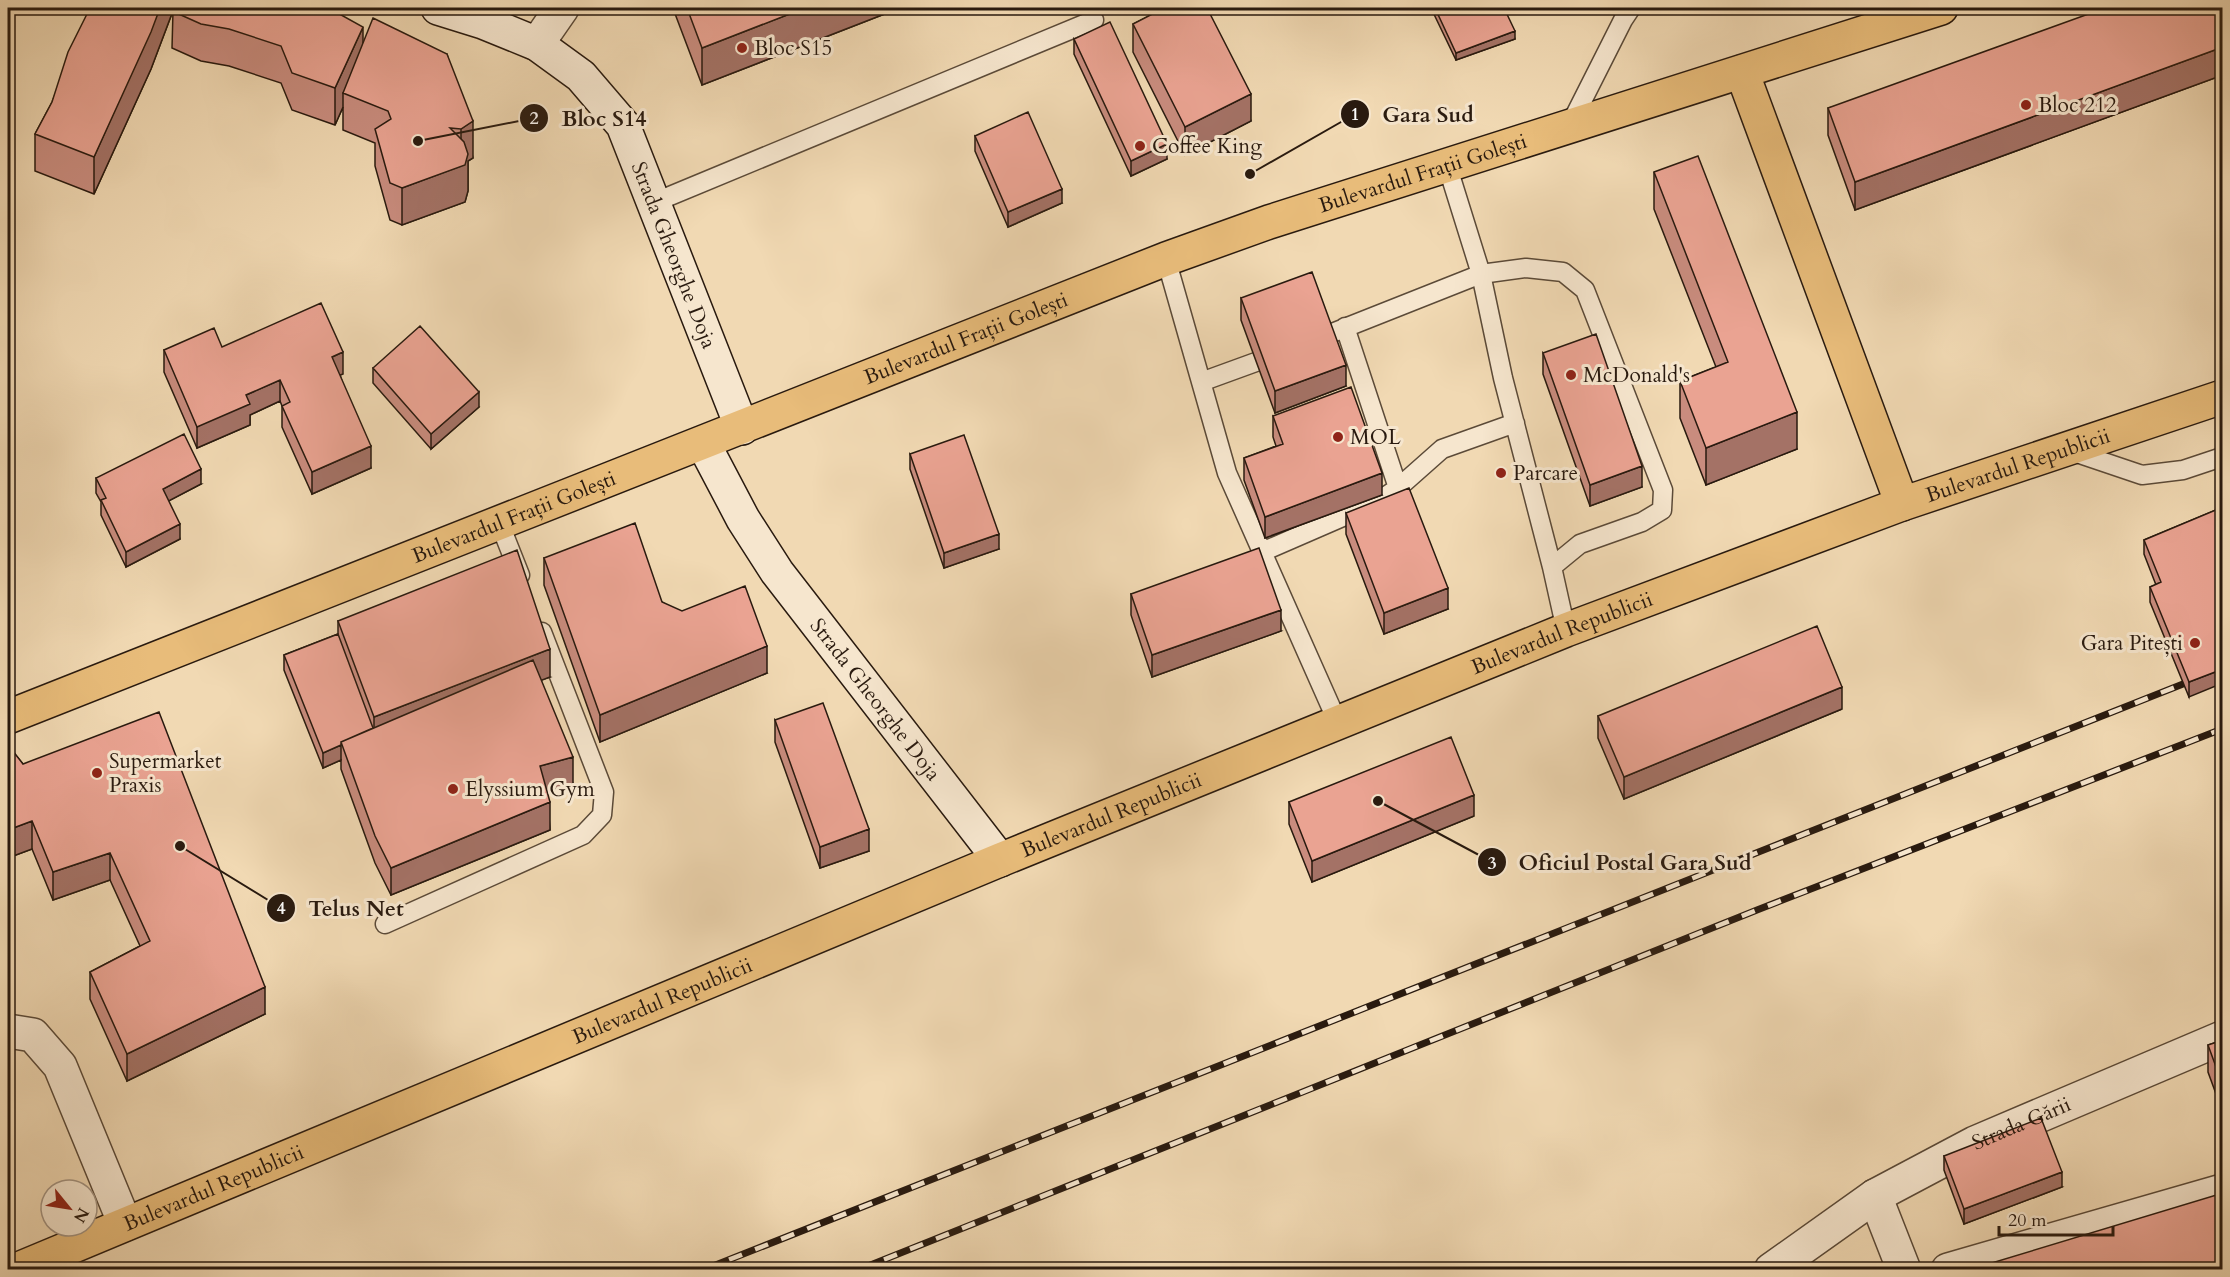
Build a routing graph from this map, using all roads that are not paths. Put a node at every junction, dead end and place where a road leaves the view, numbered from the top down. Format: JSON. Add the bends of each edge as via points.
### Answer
{"nodes":[{"id":1,"x":438,"y":8,"type":"edge"},
{"id":2,"x":562,"y":8,"type":"edge"},
{"id":3,"x":1631,"y":8,"type":"edge"},
{"id":4,"x":1921,"y":10,"type":"edge"},
{"id":5,"x":1094,"y":20,"type":"dead end"},
{"id":6,"x":537,"y":44,"type":"junction"},
{"id":7,"x":1742,"y":72,"type":"junction"},
{"id":8,"x":1569,"y":127,"type":"junction"},
{"id":9,"x":1447,"y":165,"type":"junction"},
{"id":10,"x":653,"y":203,"type":"junction"},
{"id":11,"x":1166,"y":259,"type":"junction"},
{"id":12,"x":1481,"y":274,"type":"junction"},
{"id":13,"x":1345,"y":327,"type":"junction"},
{"id":14,"x":1327,"y":335,"type":"edge"},
{"id":15,"x":1256,"y":362,"type":"edge"},
{"id":16,"x":1201,"y":382,"type":"junction"},
{"id":17,"x":2223,"y":398,"type":"edge"},
{"id":18,"x":1515,"y":423,"type":"junction"},
{"id":19,"x":742,"y":428,"type":"junction"},
{"id":20,"x":703,"y":443,"type":"junction"},
{"id":21,"x":2066,"y":449,"type":"junction"},
{"id":22,"x":2223,"y":457,"type":"edge"},
{"id":23,"x":1398,"y":488,"type":"junction"},
{"id":24,"x":1902,"y":504,"type":"junction"},
{"id":25,"x":499,"y":522,"type":"junction"},
{"id":26,"x":1262,"y":552,"type":"junction"},
{"id":27,"x":1552,"y":567,"type":"junction"},
{"id":28,"x":524,"y":587,"type":"edge"},
{"id":29,"x":537,"y":619,"type":"edge"},
{"id":30,"x":1566,"y":630,"type":"junction"},
{"id":31,"x":8,"y":717,"type":"edge"},
{"id":32,"x":1338,"y":723,"type":"junction"},
{"id":33,"x":1000,"y":860,"type":"junction"},
{"id":34,"x":385,"y":924,"type":"dead end"},
{"id":35,"x":8,"y":1031,"type":"edge"},
{"id":36,"x":2223,"y":1038,"type":"edge"},
{"id":37,"x":2223,"y":1191,"type":"edge"},
{"id":38,"x":1875,"y":1196,"type":"junction"},
{"id":39,"x":125,"y":1224,"type":"junction"},
{"id":40,"x":16,"y":1269,"type":"edge"},
{"id":41,"x":1771,"y":1269,"type":"edge"},
{"id":42,"x":1904,"y":1269,"type":"edge"},
{"id":43,"x":1948,"y":1269,"type":"edge"}],
"edges":[{"from":1,"to":6,"type":"street","name":"Strada Gheorghe Doja"},
{"from":2,"to":6,"type":"street"},
{"from":3,"to":8,"type":"lane"},
{"from":4,"to":7,"type":"main road","name":"Bulevardul Frații Golești"},
{"from":5,"to":10,"type":"lane"},
{"from":6,"to":10,"type":"street","name":"Strada Gheorghe Doja","via":[[581,76],[623,125]]},
{"from":7,"to":8,"type":"main road","name":"Bulevardul Frații Golești"},
{"from":7,"to":24,"type":"main road"},
{"from":8,"to":9,"type":"main road","name":"Bulevardul Frații Golești"},
{"from":9,"to":11,"type":"main road","name":"Bulevardul Frații Golești"},
{"from":9,"to":12,"type":"lane"},
{"from":10,"to":19,"type":"street","name":"Strada Gheorghe Doja"},
{"from":11,"to":16,"type":"lane"},
{"from":11,"to":19,"type":"main road","name":"Bulevardul Frații Golești"},
{"from":12,"to":13,"type":"lane"},
{"from":12,"to":18,"type":"lane"},
{"from":12,"to":27,"type":"lane","via":[[1527,268],[1563,272],[1585,290],[1664,490],[1662,510],[1642,522],[1580,544]]},
{"from":13,"to":14,"type":"lane"},
{"from":13,"to":23,"type":"lane"},
{"from":15,"to":16,"type":"lane"},
{"from":16,"to":26,"type":"lane","via":[[1227,473]]},
{"from":17,"to":21,"type":"main road","name":"Bulevardul Republicii"},
{"from":18,"to":23,"type":"lane","via":[[1442,449]]},
{"from":18,"to":27,"type":"lane"},
{"from":19,"to":20,"type":"main road","name":"Bulevardul Frații Golești"},
{"from":20,"to":25,"type":"main road","name":"Bulevardul Frații Golești"},
{"from":20,"to":33,"type":"street","name":"Strada Gheorghe Doja","via":[[743,519],[777,572]]},
{"from":21,"to":22,"type":"lane","via":[[2142,474],[2183,470]]},
{"from":21,"to":24,"type":"main road","name":"Bulevardul Republicii"},
{"from":23,"to":26,"type":"lane","via":[[1377,502]]},
{"from":24,"to":30,"type":"main road","name":"Bulevardul Republicii"},
{"from":25,"to":28,"type":"lane"},
{"from":25,"to":31,"type":"main road","name":"Bulevardul Frații Golești"},
{"from":26,"to":32,"type":"lane"},
{"from":27,"to":30,"type":"lane"},
{"from":29,"to":34,"type":"lane","via":[[604,792],[602,815],[583,835]]},
{"from":30,"to":32,"type":"main road","name":"Bulevardul Republicii"},
{"from":32,"to":33,"type":"main road","name":"Bulevardul Republicii"},
{"from":33,"to":39,"type":"main road","name":"Bulevardul Republicii"},
{"from":35,"to":39,"type":"street","via":[[33,1035],[60,1066]]},
{"from":36,"to":38,"type":"street","name":"Strada Gării","via":[[1975,1143]]},
{"from":37,"to":43,"type":"street"},
{"from":38,"to":41,"type":"street","name":"Strada Gării"},
{"from":38,"to":42,"type":"street"},
{"from":39,"to":40,"type":"main road","name":"Bulevardul Republicii"}]}
